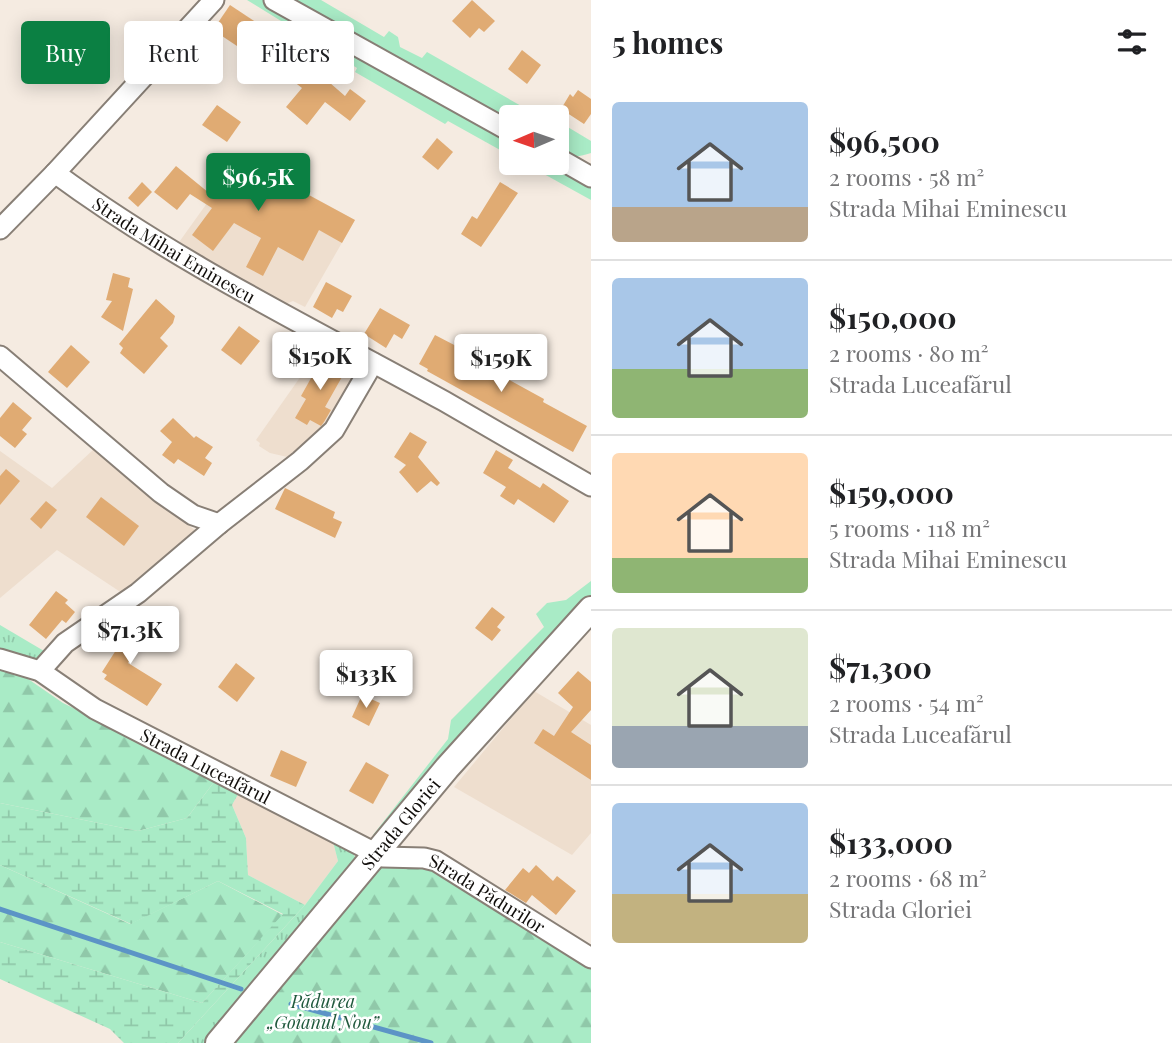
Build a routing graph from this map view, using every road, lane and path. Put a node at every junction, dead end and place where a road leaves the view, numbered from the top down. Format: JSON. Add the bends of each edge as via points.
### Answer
{"nodes":[{"id":1,"x":214,"y":0,"type":"edge"},
{"id":2,"x":274,"y":0,"type":"edge"},
{"id":3,"x":499,"y":125,"type":"edge"},
{"id":4,"x":569,"y":165,"type":"edge"},
{"id":5,"x":55,"y":173,"type":"junction"},
{"id":6,"x":591,"y":177,"type":"edge"},
{"id":7,"x":0,"y":229,"type":"edge"},
{"id":8,"x":0,"y":356,"type":"edge"},
{"id":9,"x":373,"y":363,"type":"junction"},
{"id":10,"x":591,"y":486,"type":"edge"},
{"id":11,"x":219,"y":524,"type":"junction"},
{"id":12,"x":591,"y":609,"type":"edge"},
{"id":13,"x":0,"y":659,"type":"edge"},
{"id":14,"x":40,"y":671,"type":"junction"},
{"id":15,"x":375,"y":853,"type":"junction"},
{"id":16,"x":591,"y":958,"type":"edge"},
{"id":17,"x":218,"y":1043,"type":"edge"}],
"edges":[{"from":1,"to":5,"type":"street"},
{"from":2,"to":3,"type":"street"},
{"from":4,"to":6,"type":"street"},
{"from":5,"to":7,"type":"street"},
{"from":5,"to":9,"type":"street","name":"Strada Mihai Eminescu","via":[[163,247]]},
{"from":8,"to":11,"type":"street","via":[[161,493]]},
{"from":9,"to":10,"type":"street","name":"Strada Mihai Eminescu"},
{"from":9,"to":11,"type":"street","via":[[334,430]]},
{"from":11,"to":14,"type":"street","via":[[138,593],[65,643]]},
{"from":12,"to":15,"type":"street","name":"Strada Gloriei"},
{"from":13,"to":14,"type":"street","name":"Strada Luceafărul"},
{"from":14,"to":15,"type":"street","name":"Strada Luceafărul","via":[[95,709]]},
{"from":15,"to":16,"type":"street","name":"Strada Pădurilor","via":[[436,861]]},
{"from":15,"to":17,"type":"street","name":"Strada Gloriei"}]}
